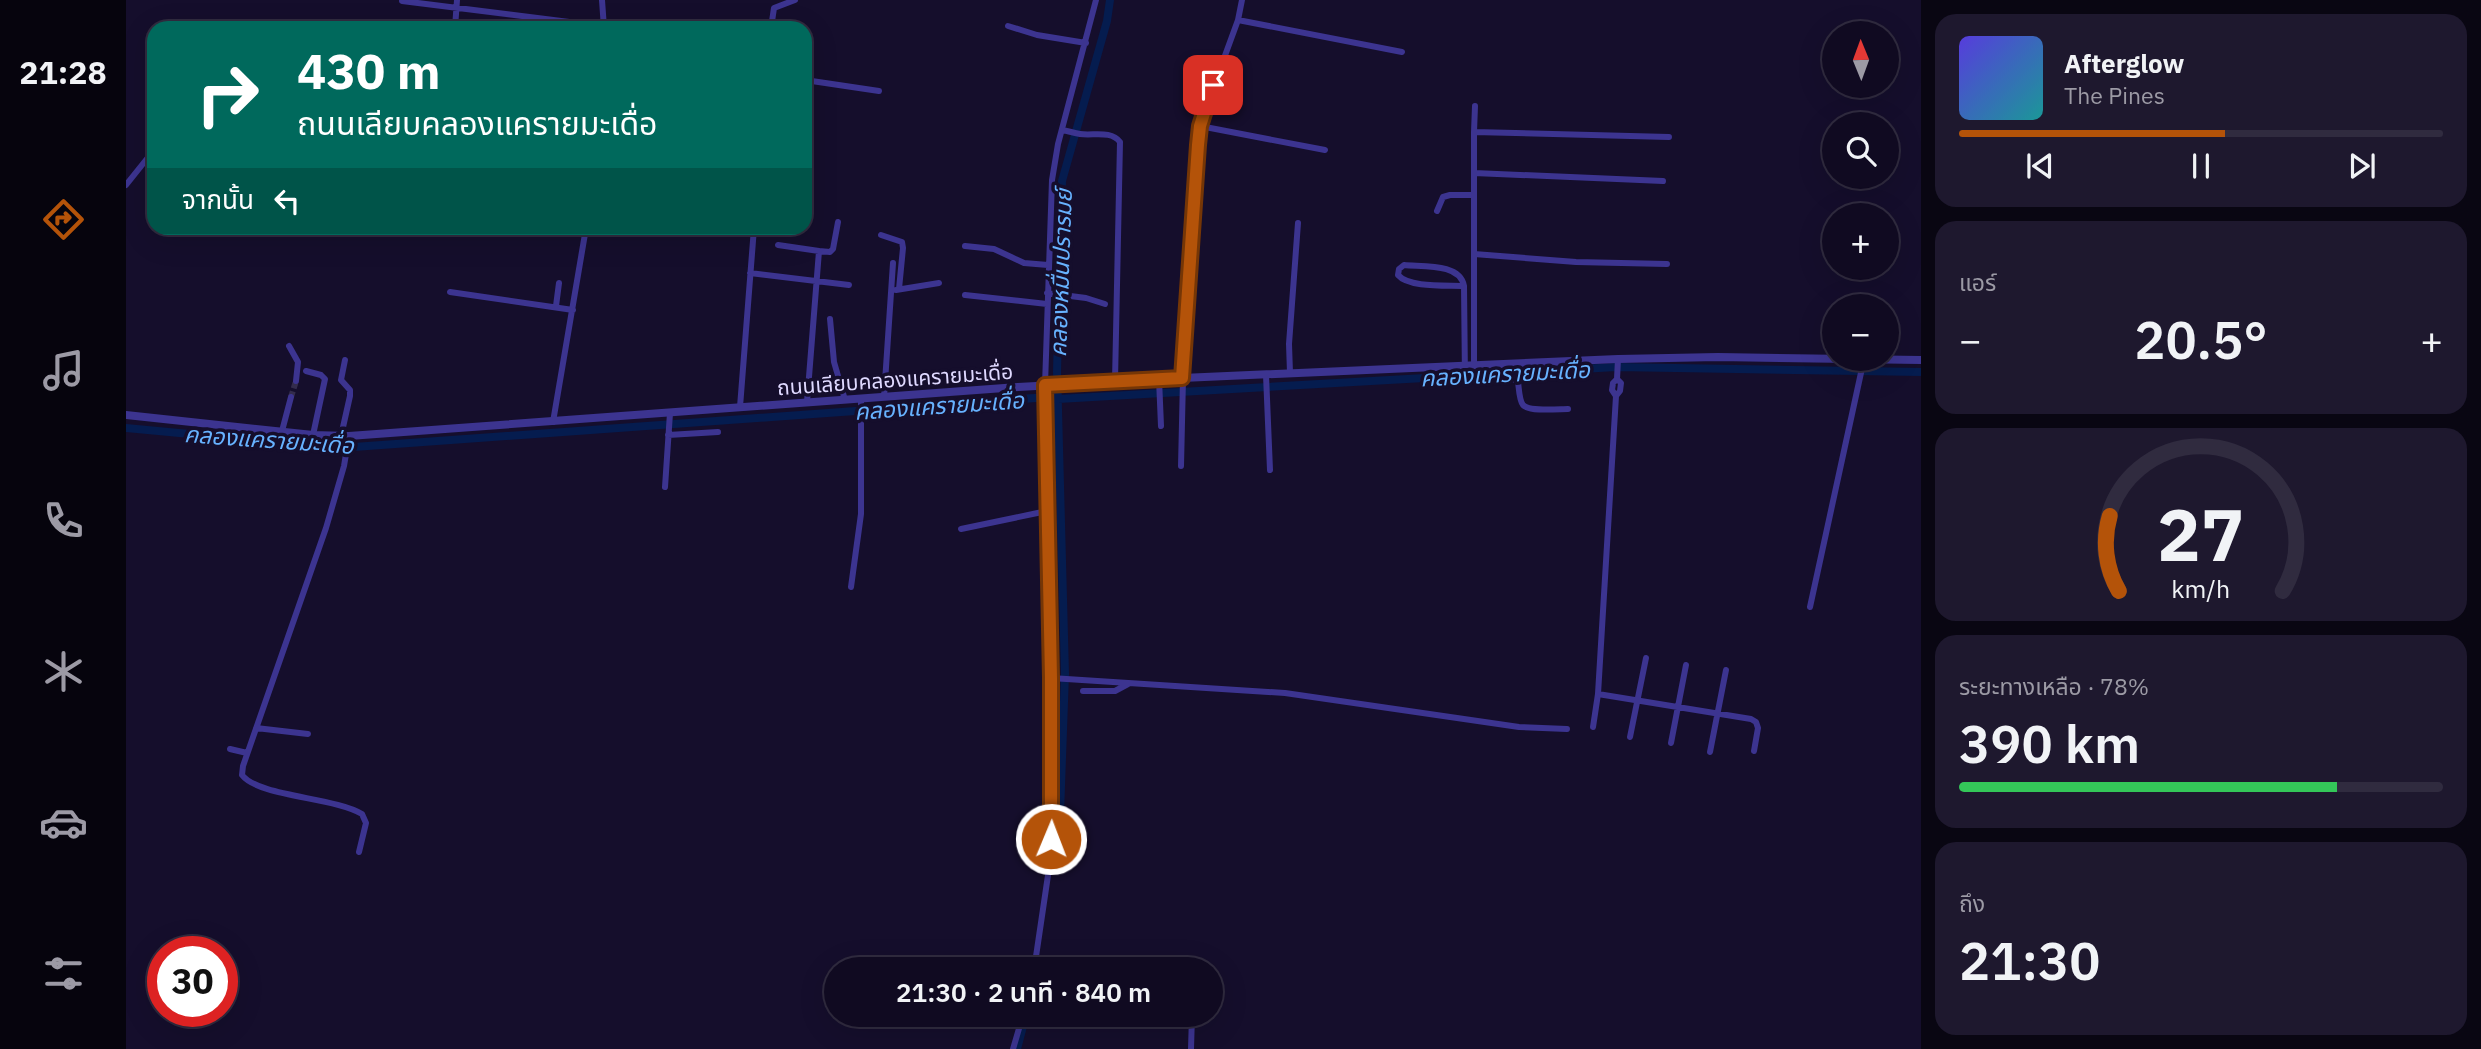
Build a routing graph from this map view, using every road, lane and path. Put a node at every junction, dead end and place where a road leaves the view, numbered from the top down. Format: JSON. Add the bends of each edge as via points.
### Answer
{"nodes":[{"id":1,"x":602,"y":0,"type":"edge"},
{"id":2,"x":795,"y":0,"type":"edge"},
{"id":3,"x":1096,"y":0,"type":"edge"},
{"id":4,"x":1242,"y":0,"type":"edge"},
{"id":5,"x":402,"y":1,"type":"edge"},
{"id":6,"x":457,"y":4,"type":"edge"},
{"id":7,"x":1238,"y":20,"type":"junction"},
{"id":8,"x":565,"y":21,"type":"edge"},
{"id":9,"x":603,"y":21,"type":"edge"},
{"id":10,"x":772,"y":21,"type":"edge"},
{"id":11,"x":1008,"y":26,"type":"dead end"},
{"id":12,"x":1086,"y":43,"type":"junction"},
{"id":13,"x":1402,"y":52,"type":"dead end"},
{"id":14,"x":812,"y":81,"type":"edge"},
{"id":15,"x":879,"y":91,"type":"dead end"},
{"id":16,"x":1475,"y":106,"type":"dead end"},
{"id":17,"x":1200,"y":126,"type":"junction"},
{"id":18,"x":1062,"y":130,"type":"junction"},
{"id":19,"x":1474,"y":132,"type":"junction"},
{"id":20,"x":1669,"y":137,"type":"dead end"},
{"id":21,"x":1325,"y":150,"type":"dead end"},
{"id":22,"x":147,"y":159,"type":"edge"},
{"id":23,"x":1474,"y":173,"type":"junction"},
{"id":24,"x":1662,"y":181,"type":"dead end"},
{"id":25,"x":126,"y":185,"type":"edge"},
{"id":26,"x":1474,"y":195,"type":"junction"},
{"id":27,"x":1437,"y":211,"type":"dead end"},
{"id":28,"x":838,"y":222,"type":"dead end"},
{"id":29,"x":1298,"y":223,"type":"dead end"},
{"id":30,"x":585,"y":235,"type":"edge"},
{"id":31,"x":753,"y":235,"type":"edge"},
{"id":32,"x":881,"y":235,"type":"dead end"},
{"id":33,"x":778,"y":245,"type":"dead end"},
{"id":34,"x":965,"y":246,"type":"dead end"},
{"id":35,"x":819,"y":251,"type":"junction"},
{"id":36,"x":1474,"y":254,"type":"junction"},
{"id":37,"x":893,"y":263,"type":"dead end"},
{"id":38,"x":1667,"y":264,"type":"dead end"},
{"id":39,"x":1048,"y":265,"type":"junction"},
{"id":40,"x":1439,"y":268,"type":"junction"},
{"id":41,"x":750,"y":273,"type":"junction"},
{"id":42,"x":816,"y":281,"type":"junction"},
{"id":43,"x":939,"y":283,"type":"dead end"},
{"id":44,"x":559,"y":284,"type":"dead end"},
{"id":45,"x":849,"y":285,"type":"dead end"},
{"id":46,"x":1438,"y":285,"type":"junction"},
{"id":47,"x":1464,"y":286,"type":"junction"},
{"id":48,"x":899,"y":289,"type":"junction"},
{"id":49,"x":450,"y":292,"type":"dead end"},
{"id":50,"x":891,"y":292,"type":"junction"},
{"id":51,"x":1047,"y":293,"type":"junction"},
{"id":52,"x":965,"y":295,"type":"dead end"},
{"id":53,"x":1047,"y":304,"type":"junction"},
{"id":54,"x":1105,"y":304,"type":"dead end"},
{"id":55,"x":556,"y":306,"type":"junction"},
{"id":56,"x":573,"y":310,"type":"junction"},
{"id":57,"x":830,"y":319,"type":"dead end"},
{"id":58,"x":289,"y":346,"type":"dead end"},
{"id":59,"x":345,"y":360,"type":"dead end"},
{"id":60,"x":1921,"y":360,"type":"edge"},
{"id":61,"x":1618,"y":363,"type":"junction"},
{"id":62,"x":1899,"y":363,"type":"edge"},
{"id":63,"x":1822,"y":364,"type":"edge"},
{"id":64,"x":306,"y":371,"type":"dead end"},
{"id":65,"x":1467,"y":371,"type":"junction"},
{"id":66,"x":1862,"y":371,"type":"edge"},
{"id":67,"x":1290,"y":373,"type":"junction"},
{"id":68,"x":296,"y":381,"type":"tunnel mouth"},
{"id":69,"x":1115,"y":381,"type":"junction"},
{"id":70,"x":1267,"y":382,"type":"junction"},
{"id":71,"x":1423,"y":382,"type":"dead end"},
{"id":72,"x":1182,"y":385,"type":"junction"},
{"id":73,"x":1051,"y":386,"type":"junction"},
{"id":74,"x":1160,"y":386,"type":"junction"},
{"id":75,"x":291,"y":397,"type":"tunnel mouth"},
{"id":76,"x":884,"y":397,"type":"junction"},
{"id":77,"x":845,"y":400,"type":"junction"},
{"id":78,"x":807,"y":402,"type":"junction"},
{"id":79,"x":861,"y":406,"type":"junction"},
{"id":80,"x":740,"y":407,"type":"junction"},
{"id":81,"x":1569,"y":410,"type":"dead end"},
{"id":82,"x":126,"y":415,"type":"edge"},
{"id":83,"x":554,"y":422,"type":"junction"},
{"id":84,"x":669,"y":424,"type":"junction"},
{"id":85,"x":1161,"y":426,"type":"dead end"},
{"id":86,"x":282,"y":431,"type":"junction"},
{"id":87,"x":718,"y":432,"type":"dead end"},
{"id":88,"x":313,"y":435,"type":"junction"},
{"id":89,"x":346,"y":441,"type":"junction"},
{"id":90,"x":1181,"y":466,"type":"dead end"},
{"id":91,"x":1270,"y":470,"type":"dead end"},
{"id":92,"x":665,"y":487,"type":"dead end"},
{"id":93,"x":1047,"y":511,"type":"junction"},
{"id":94,"x":961,"y":529,"type":"dead end"},
{"id":95,"x":851,"y":587,"type":"dead end"},
{"id":96,"x":1810,"y":607,"type":"dead end"},
{"id":97,"x":1646,"y":658,"type":"dead end"},
{"id":98,"x":1686,"y":664,"type":"dead end"},
{"id":99,"x":1726,"y":670,"type":"dead end"},
{"id":100,"x":1057,"y":678,"type":"junction"},
{"id":101,"x":1129,"y":683,"type":"junction"},
{"id":102,"x":1083,"y":691,"type":"dead end"},
{"id":103,"x":1598,"y":694,"type":"junction"},
{"id":104,"x":1637,"y":700,"type":"junction"},
{"id":105,"x":1678,"y":707,"type":"junction"},
{"id":106,"x":1718,"y":714,"type":"junction"},
{"id":107,"x":1593,"y":727,"type":"dead end"},
{"id":108,"x":256,"y":728,"type":"junction"},
{"id":109,"x":1567,"y":729,"type":"dead end"},
{"id":110,"x":308,"y":734,"type":"dead end"},
{"id":111,"x":1630,"y":737,"type":"dead end"},
{"id":112,"x":1671,"y":743,"type":"dead end"},
{"id":113,"x":230,"y":749,"type":"dead end"},
{"id":114,"x":1754,"y":751,"type":"dead end"},
{"id":115,"x":1710,"y":752,"type":"dead end"},
{"id":116,"x":247,"y":753,"type":"junction"},
{"id":117,"x":359,"y":852,"type":"dead end"},
{"id":118,"x":1036,"y":957,"type":"edge"},
{"id":119,"x":1019,"y":1027,"type":"edge"},
{"id":120,"x":1192,"y":1027,"type":"edge"},
{"id":121,"x":1013,"y":1049,"type":"edge"},
{"id":122,"x":1191,"y":1049,"type":"edge"}],
"edges":[{"from":1,"to":9,"type":"street"},
{"from":2,"to":10,"type":"street","via":[[774,8]]},
{"from":3,"to":12,"type":"street"},
{"from":4,"to":7,"type":"street"},
{"from":5,"to":6,"type":"street"},
{"from":6,"to":8,"type":"street"},
{"from":7,"to":13,"type":"street"},
{"from":7,"to":17,"type":"street"},
{"from":11,"to":12,"type":"street"},
{"from":12,"to":18,"type":"street"},
{"from":14,"to":15,"type":"street"},
{"from":16,"to":19,"type":"street"},
{"from":17,"to":21,"type":"street"},
{"from":17,"to":72,"type":"street"},
{"from":18,"to":39,"type":"street","via":[[1052,180]]},
{"from":18,"to":69,"type":"street","via":[[1110,135],[1120,142]]},
{"from":19,"to":20,"type":"street"},
{"from":19,"to":23,"type":"street"},
{"from":22,"to":25,"type":"street"},
{"from":23,"to":24,"type":"street"},
{"from":23,"to":26,"type":"street"},
{"from":26,"to":27,"type":"street","via":[[1443,197]]},
{"from":26,"to":36,"type":"street"},
{"from":28,"to":35,"type":"street","via":[[833,249]]},
{"from":29,"to":67,"type":"street"},
{"from":30,"to":56,"type":"street"},
{"from":31,"to":41,"type":"street"},
{"from":32,"to":48,"type":"street","via":[[902,243]]},
{"from":33,"to":35,"type":"street"},
{"from":34,"to":39,"type":"street","via":[[994,249],[1024,263]]},
{"from":35,"to":42,"type":"street"},
{"from":36,"to":38,"type":"street"},
{"from":36,"to":65,"type":"street"},
{"from":37,"to":50,"type":"street"},
{"from":39,"to":51,"type":"street"},
{"from":40,"to":46,"type":"street"},
{"from":40,"to":46,"type":"street","via":[[1404,265],[1398,275],[1414,284]]},
{"from":40,"to":47,"type":"street","via":[[1456,272]]},
{"from":41,"to":42,"type":"street"},
{"from":41,"to":80,"type":"street"},
{"from":42,"to":45,"type":"street"},
{"from":42,"to":78,"type":"street"},
{"from":43,"to":48,"type":"street"},
{"from":44,"to":55,"type":"street"},
{"from":46,"to":47,"type":"street"},
{"from":47,"to":65,"type":"street"},
{"from":48,"to":50,"type":"street"},
{"from":49,"to":55,"type":"street"},
{"from":50,"to":76,"type":"street"},
{"from":51,"to":53,"type":"street"},
{"from":51,"to":54,"type":"street"},
{"from":52,"to":53,"type":"street"},
{"from":53,"to":73,"type":"street"},
{"from":55,"to":56,"type":"street"},
{"from":56,"to":83,"type":"street"},
{"from":57,"to":77,"type":"street","via":[[834,362]]},
{"from":58,"to":68,"type":"street","via":[[298,362]]},
{"from":59,"to":89,"type":"street","via":[[341,380],[350,390]]},
{"from":60,"to":62,"type":"street","name":"ถนนเลียบคลองแครายมะเดื่อ"},
{"from":61,"to":63,"type":"street","name":"ถนนเลียบคลองแครายมะเดื่อ","via":[[1727,357]]},
{"from":61,"to":65,"type":"street","name":"ถนนเลียบคลองแครายมะเดื่อ"},
{"from":61,"to":103,"type":"street","via":[[1612,389],[1616,396]]},
{"from":64,"to":88,"type":"street","via":[[325,379]]},
{"from":65,"to":67,"type":"street","name":"ถนนเลียบคลองแครายมะเดื่อ"},
{"from":65,"to":71,"type":"street"},
{"from":65,"to":81,"type":"street","via":[[1515,379],[1524,406]]},
{"from":66,"to":96,"type":"street"},
{"from":67,"to":70,"type":"street","name":"ถนนเลียบคลองแครายมะเดื่อ"},
{"from":69,"to":73,"type":"street","name":"ถนนเลียบคลองแครายมะเดื่อ"},
{"from":69,"to":74,"type":"street","name":"ถนนเลียบคลองแครายมะเดื่อ"},
{"from":70,"to":72,"type":"street","name":"ถนนเลียบคลองแครายมะเดื่อ"},
{"from":70,"to":91,"type":"street"},
{"from":72,"to":74,"type":"street","name":"ถนนเลียบคลองแครายมะเดื่อ"},
{"from":72,"to":90,"type":"street"},
{"from":73,"to":76,"type":"street","name":"ถนนเลียบคลองแครายมะเดื่อ"},
{"from":73,"to":93,"type":"street","via":[[1045,401]]},
{"from":74,"to":85,"type":"street"},
{"from":75,"to":86,"type":"street"},
{"from":76,"to":79,"type":"street","name":"ถนนเลียบคลองแครายมะเดื่อ"},
{"from":77,"to":78,"type":"street","name":"ถนนเลียบคลองแครายมะเดื่อ"},
{"from":77,"to":79,"type":"street","name":"ถนนเลียบคลองแครายมะเดื่อ"},
{"from":78,"to":80,"type":"street","name":"ถนนเลียบคลองแครายมะเดื่อ"},
{"from":79,"to":95,"type":"street","via":[[861,514]]},
{"from":80,"to":84,"type":"street","name":"ถนนเลียบคลองแครายมะเดื่อ"},
{"from":82,"to":86,"type":"street","name":"ถนนเลียบคลองแครายมะเดื่อ"},
{"from":83,"to":84,"type":"street","name":"ถนนเลียบคลองแครายมะเดื่อ"},
{"from":83,"to":89,"type":"street","name":"ถนนเลียบคลองแครายมะเดื่อ"},
{"from":84,"to":87,"type":"street"},
{"from":84,"to":92,"type":"street"},
{"from":86,"to":88,"type":"street","name":"ถนนเลียบคลองแครายมะเดื่อ"},
{"from":88,"to":89,"type":"street","name":"ถนนเลียบคลองแครายมะเดื่อ"},
{"from":89,"to":108,"type":"street","via":[[326,528]]},
{"from":93,"to":94,"type":"street"},
{"from":93,"to":100,"type":"street"},
{"from":97,"to":104,"type":"street"},
{"from":98,"to":105,"type":"street"},
{"from":99,"to":106,"type":"street"},
{"from":100,"to":101,"type":"street"},
{"from":100,"to":118,"type":"street","via":[[1051,855]]},
{"from":101,"to":102,"type":"street","via":[[1115,691]]},
{"from":101,"to":109,"type":"street","via":[[1284,694],[1519,727]]},
{"from":103,"to":104,"type":"street"},
{"from":103,"to":107,"type":"street"},
{"from":104,"to":105,"type":"street"},
{"from":104,"to":111,"type":"street"},
{"from":105,"to":106,"type":"street"},
{"from":105,"to":112,"type":"street"},
{"from":106,"to":114,"type":"street","via":[[1756,722]]},
{"from":106,"to":115,"type":"street"},
{"from":108,"to":110,"type":"street"},
{"from":108,"to":116,"type":"street"},
{"from":113,"to":116,"type":"street"},
{"from":116,"to":117,"type":"street","via":[[242,775],[255,785],[362,814],[366,823]]},
{"from":119,"to":121,"type":"street"},
{"from":120,"to":122,"type":"street"}]}
